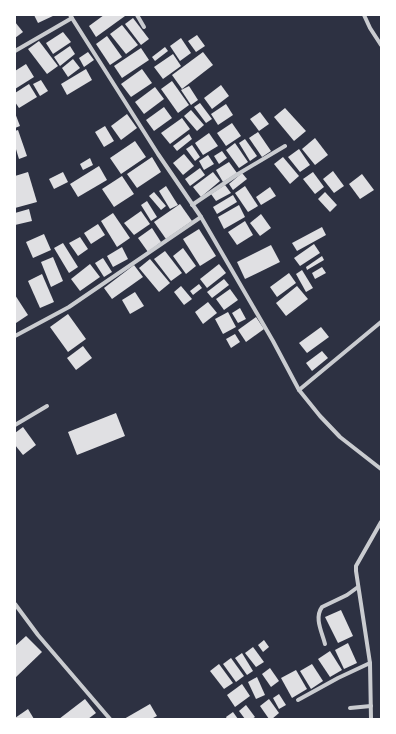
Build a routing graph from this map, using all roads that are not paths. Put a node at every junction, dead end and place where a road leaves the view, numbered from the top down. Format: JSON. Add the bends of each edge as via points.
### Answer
{"nodes":[{"id":1,"x":137,"y":15,"type":"edge"},
{"id":2,"x":364,"y":15,"type":"edge"},
{"id":3,"x":71,"y":16,"type":"edge"},
{"id":4,"x":144,"y":27,"type":"dead end"},
{"id":5,"x":381,"y":45,"type":"edge"},
{"id":6,"x":15,"y":50,"type":"edge"},
{"id":7,"x":285,"y":146,"type":"dead end"},
{"id":8,"x":192,"y":205,"type":"junction"},
{"id":9,"x":200,"y":217,"type":"junction"},
{"id":10,"x":381,"y":322,"type":"edge"},
{"id":11,"x":15,"y":336,"type":"edge"},
{"id":12,"x":299,"y":390,"type":"junction"},
{"id":13,"x":47,"y":406,"type":"dead end"},
{"id":14,"x":15,"y":425,"type":"edge"},
{"id":15,"x":381,"y":469,"type":"edge"},
{"id":16,"x":381,"y":522,"type":"edge"},
{"id":17,"x":356,"y":588,"type":"junction"},
{"id":18,"x":15,"y":604,"type":"edge"},
{"id":19,"x":325,"y":644,"type":"dead end"},
{"id":20,"x":368,"y":664,"type":"junction"},
{"id":21,"x":298,"y":700,"type":"dead end"},
{"id":22,"x":369,"y":706,"type":"junction"},
{"id":23,"x":350,"y":708,"type":"dead end"},
{"id":24,"x":110,"y":719,"type":"edge"},
{"id":25,"x":371,"y":719,"type":"edge"}],
"edges":[{"from":1,"to":4,"type":"street"},
{"from":2,"to":5,"type":"street"},
{"from":3,"to":6,"type":"street"},
{"from":3,"to":8,"type":"street"},
{"from":7,"to":8,"type":"street"},
{"from":8,"to":9,"type":"street"},
{"from":9,"to":11,"type":"street","via":[[69,307]]},
{"from":9,"to":12,"type":"street"},
{"from":10,"to":12,"type":"street"},
{"from":12,"to":15,"type":"street","via":[[340,437]]},
{"from":13,"to":14,"type":"street"},
{"from":16,"to":17,"type":"street","via":[[356,566]]},
{"from":17,"to":19,"type":"street","via":[[319,611],[317,617]]},
{"from":17,"to":20,"type":"street"},
{"from":18,"to":24,"type":"street","via":[[38,635]]},
{"from":20,"to":21,"type":"street"},
{"from":20,"to":22,"type":"street"},
{"from":22,"to":23,"type":"street"},
{"from":22,"to":25,"type":"street"}]}
